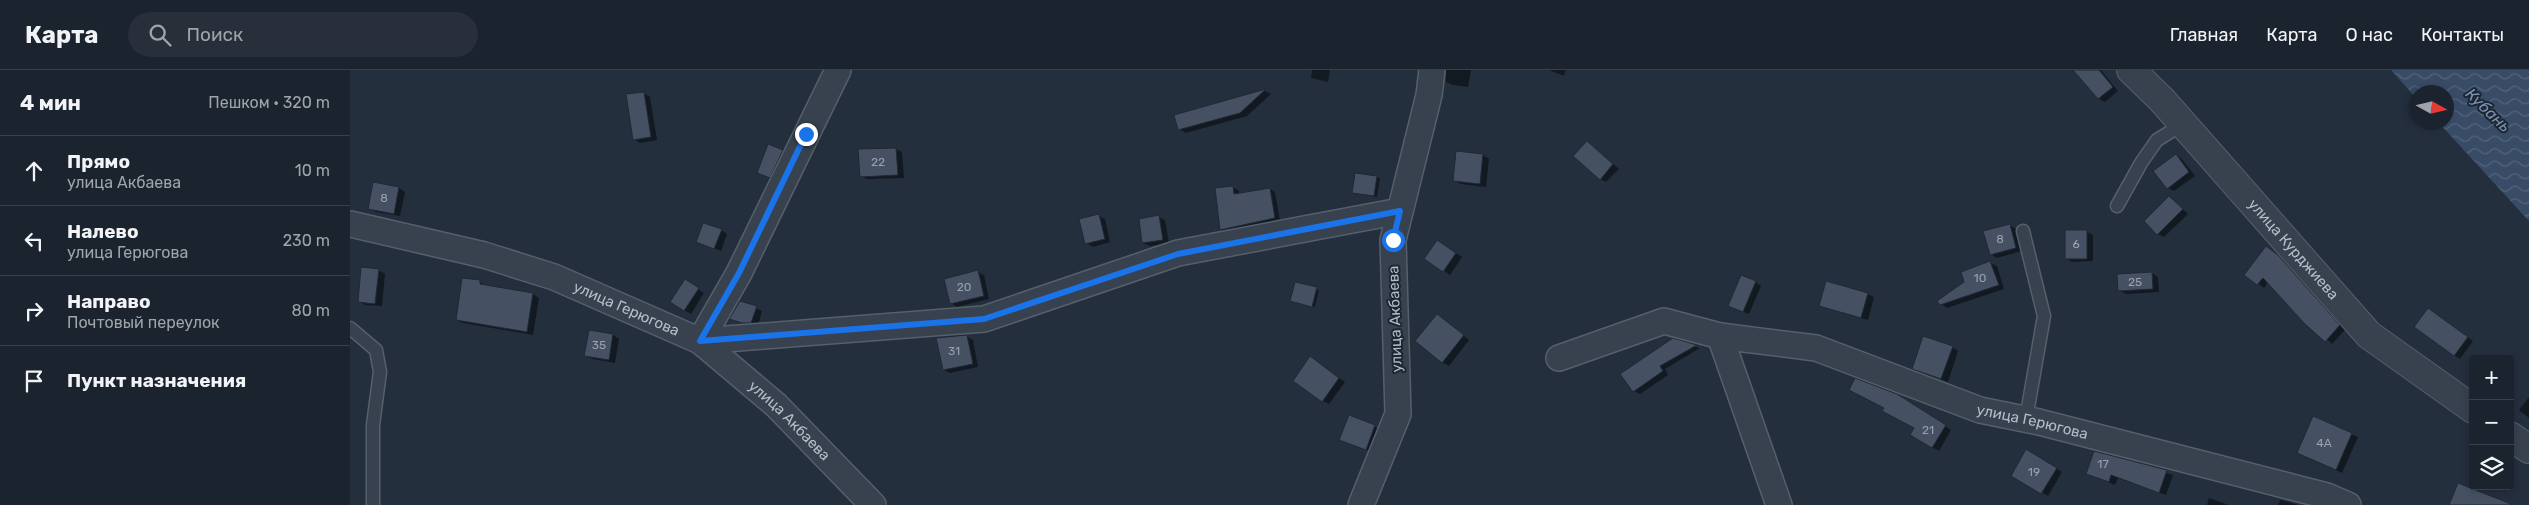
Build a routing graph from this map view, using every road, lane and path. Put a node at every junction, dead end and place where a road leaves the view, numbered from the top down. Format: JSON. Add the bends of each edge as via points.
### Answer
{"nodes":[{"id":1,"x":838,"y":70,"type":"edge"},
{"id":2,"x":1432,"y":70,"type":"edge"},
{"id":3,"x":2132,"y":70,"type":"edge"},
{"id":4,"x":2183,"y":124,"type":"junction"},
{"id":5,"x":2117,"y":206,"type":"dead end"},
{"id":6,"x":1400,"y":211,"type":"junction"},
{"id":7,"x":351,"y":228,"type":"edge"},
{"id":8,"x":2024,"y":231,"type":"dead end"},
{"id":9,"x":350,"y":328,"type":"edge"},
{"id":10,"x":1720,"y":336,"type":"junction"},
{"id":11,"x":700,"y":341,"type":"junction"},
{"id":12,"x":1559,"y":358,"type":"dead end"},
{"id":13,"x":2469,"y":406,"type":"edge"},
{"id":14,"x":2026,"y":419,"type":"junction"},
{"id":15,"x":2514,"y":439,"type":"edge"},
{"id":16,"x":2529,"y":450,"type":"edge"},
{"id":17,"x":373,"y":505,"type":"edge"},
{"id":18,"x":873,"y":505,"type":"edge"},
{"id":19,"x":1361,"y":505,"type":"edge"},
{"id":20,"x":1779,"y":505,"type":"edge"},
{"id":21,"x":2348,"y":505,"type":"edge"}],
"edges":[{"from":1,"to":11,"type":"street","via":[[739,273]]},
{"from":2,"to":6,"type":"street","name":"улица Акбаева","via":[[1429,95]]},
{"from":3,"to":4,"type":"street","name":"улица Курджиева"},
{"from":4,"to":5,"type":"lane","via":[[2157,140]]},
{"from":4,"to":13,"type":"street","name":"улица Курджиева","via":[[2369,335]]},
{"from":6,"to":11,"type":"street","name":"улица Герюгова","via":[[1178,254],[984,319]]},
{"from":6,"to":19,"type":"street","name":"улица Акбаева","via":[[1393,240],[1398,414]]},
{"from":7,"to":11,"type":"street","name":"улица Герюгова","via":[[484,255],[554,277]]},
{"from":8,"to":14,"type":"lane","via":[[2044,316]]},
{"from":9,"to":17,"type":"lane","via":[[376,350],[380,372],[373,425]]},
{"from":10,"to":12,"type":"street","name":"улица Герюгова","via":[[1664,321]]},
{"from":10,"to":14,"type":"street","name":"улица Герюгова","via":[[1816,348],[1980,410]]},
{"from":10,"to":20,"type":"street"},
{"from":11,"to":18,"type":"street","name":"улица Акбаева","via":[[776,405]]},
{"from":14,"to":21,"type":"street","name":"улица Герюгова","via":[[2327,496]]},
{"from":15,"to":16,"type":"street"}]}
